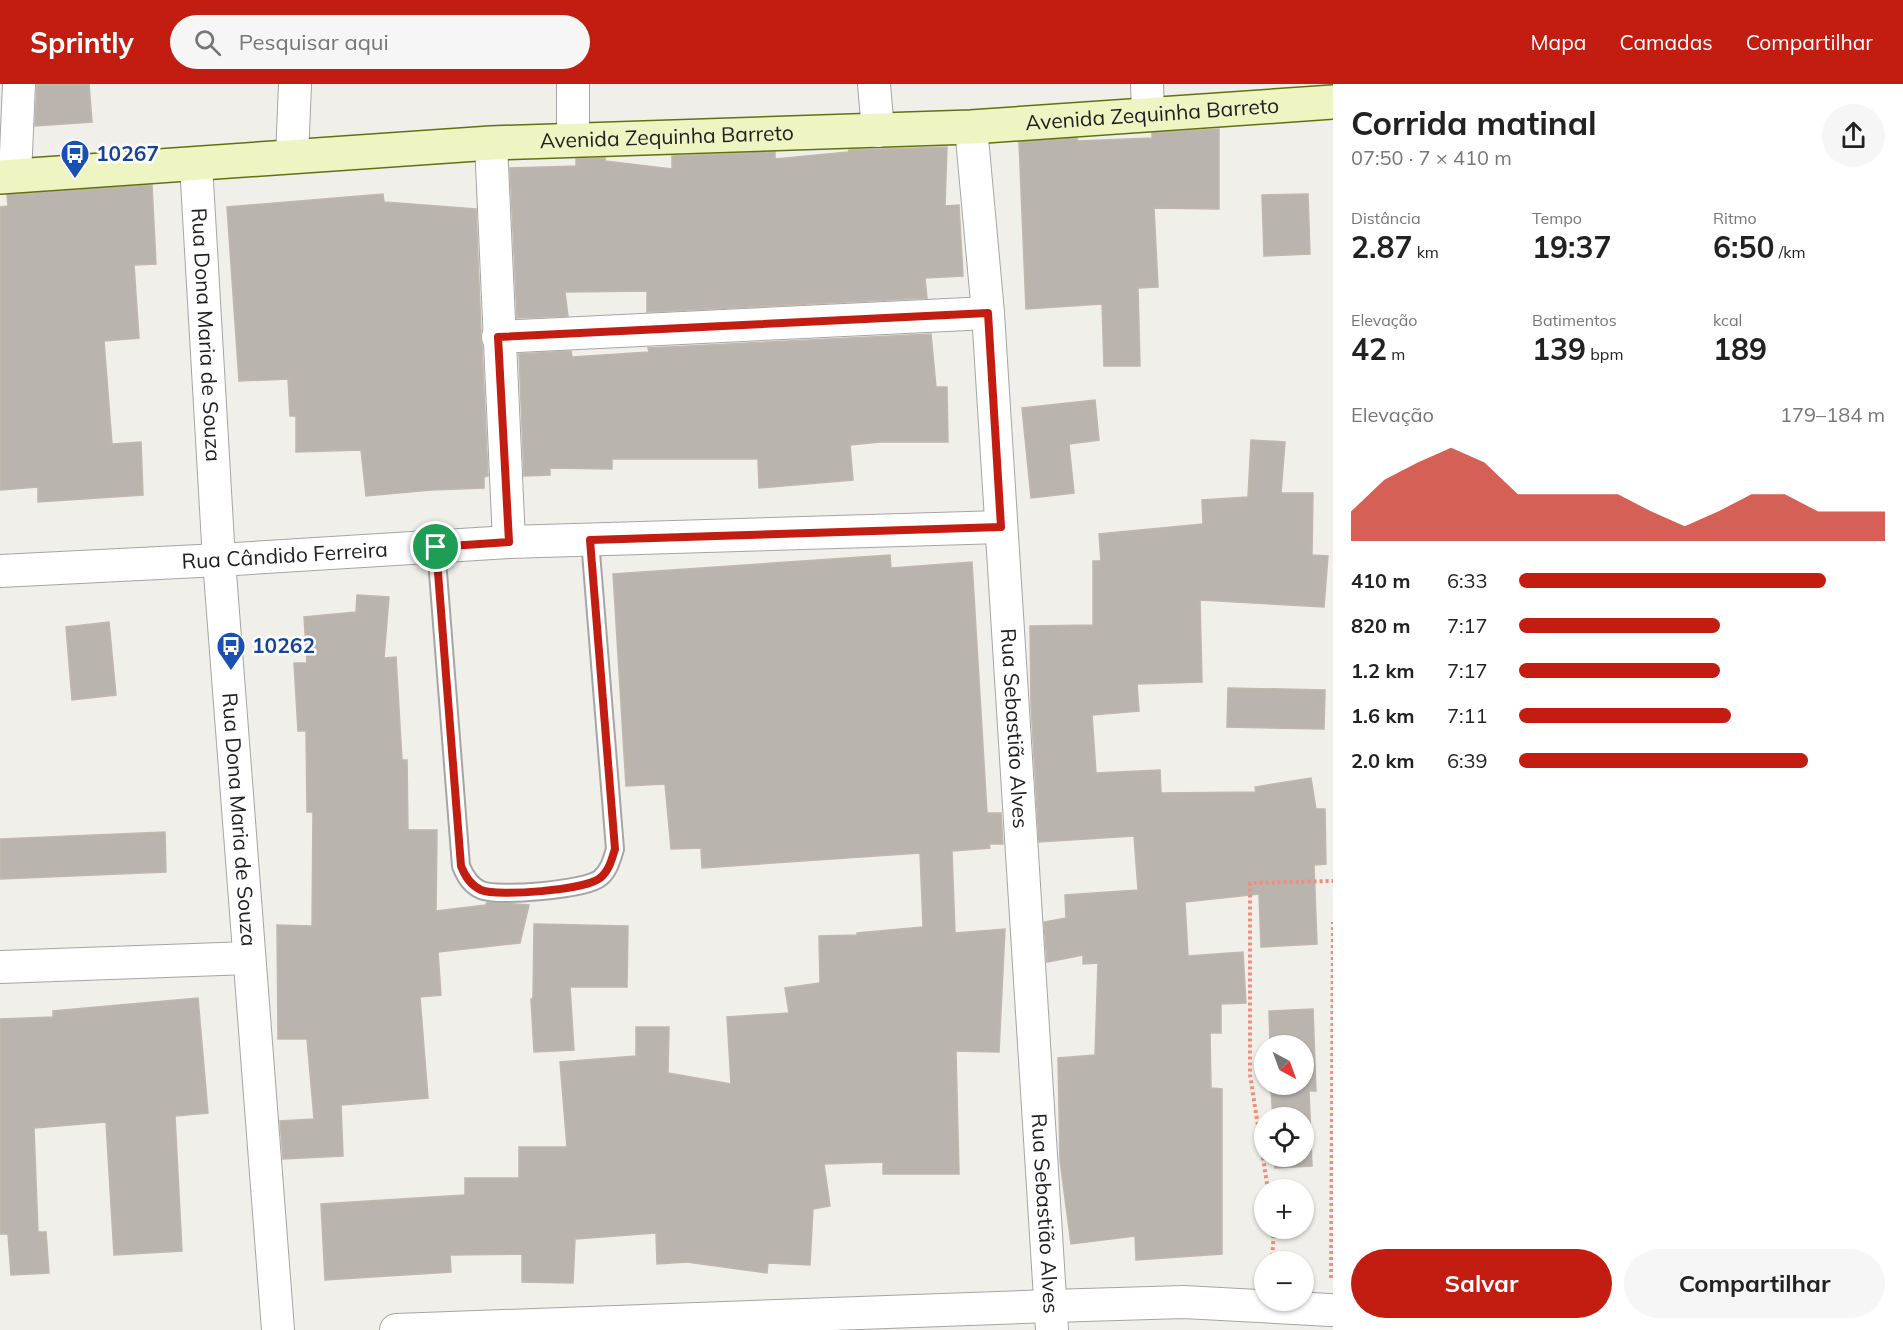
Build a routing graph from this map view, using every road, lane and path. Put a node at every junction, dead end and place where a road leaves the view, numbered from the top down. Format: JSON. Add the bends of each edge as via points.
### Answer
{"nodes":[{"id":1,"x":18,"y":84,"type":"edge"},
{"id":2,"x":295,"y":84,"type":"edge"},
{"id":3,"x":573,"y":84,"type":"edge"},
{"id":4,"x":874,"y":84,"type":"edge"},
{"id":5,"x":1147,"y":99,"type":"edge"},
{"id":6,"x":1333,"y":102,"type":"edge"},
{"id":7,"x":971,"y":127,"type":"junction"},
{"id":8,"x":878,"y":131,"type":"junction"},
{"id":9,"x":573,"y":140,"type":"junction"},
{"id":10,"x":490,"y":143,"type":"junction"},
{"id":11,"x":292,"y":157,"type":"junction"},
{"id":12,"x":196,"y":164,"type":"junction"},
{"id":13,"x":8,"y":177,"type":"edge"},
{"id":14,"x":988,"y":313,"type":"junction"},
{"id":15,"x":498,"y":337,"type":"junction"},
{"id":16,"x":1001,"y":527,"type":"junction"},
{"id":17,"x":590,"y":540,"type":"junction"},
{"id":18,"x":509,"y":542,"type":"junction"},
{"id":19,"x":436,"y":547,"type":"junction"},
{"id":20,"x":219,"y":560,"type":"junction"},
{"id":21,"x":0,"y":571,"type":"edge"},
{"id":22,"x":1333,"y":881,"type":"edge"},
{"id":23,"x":1333,"y":922,"type":"edge"},
{"id":24,"x":249,"y":958,"type":"junction"},
{"id":25,"x":0,"y":967,"type":"edge"},
{"id":26,"x":1266,"y":1179,"type":"edge"},
{"id":27,"x":1330,"y":1310,"type":"joint"},
{"id":28,"x":1051,"y":1318,"type":"edge"},
{"id":29,"x":278,"y":1330,"type":"edge"},
{"id":30,"x":396,"y":1330,"type":"edge"}],
"edges":[{"from":1,"to":13,"type":"street"},
{"from":2,"to":11,"type":"street"},
{"from":3,"to":9,"type":"street"},
{"from":4,"to":8,"type":"street"},
{"from":5,"to":6,"type":"main road","name":"Avenida Zequinha Barreto"},
{"from":5,"to":7,"type":"main road","name":"Avenida Zequinha Barreto"},
{"from":7,"to":8,"type":"main road","name":"Avenida Zequinha Barreto"},
{"from":7,"to":14,"type":"street","name":"Rua Sebastião Alves"},
{"from":8,"to":9,"type":"main road","name":"Avenida Zequinha Barreto"},
{"from":9,"to":10,"type":"main road","name":"Avenida Zequinha Barreto"},
{"from":10,"to":11,"type":"main road","name":"Avenida Zequinha Barreto"},
{"from":10,"to":15,"type":"street"},
{"from":11,"to":12,"type":"main road","name":"Avenida Zequinha Barreto"},
{"from":12,"to":13,"type":"main road","name":"Avenida Zequinha Barreto"},
{"from":12,"to":20,"type":"street","name":"Rua Dona Maria de Souza"},
{"from":14,"to":15,"type":"street"},
{"from":14,"to":16,"type":"street","name":"Rua Sebastião Alves"},
{"from":15,"to":18,"type":"street"},
{"from":16,"to":17,"type":"street","name":"Rua Cândido Ferreira"},
{"from":16,"to":28,"type":"street","name":"Rua Sebastião Alves"},
{"from":17,"to":18,"type":"street","name":"Rua Cândido Ferreira"},
{"from":17,"to":19,"type":"lane","via":[[615,849],[600,878],[582,887],[493,894],[467,879],[461,866]]},
{"from":18,"to":19,"type":"street","name":"Rua Cândido Ferreira"},
{"from":19,"to":20,"type":"street","name":"Rua Cândido Ferreira"},
{"from":20,"to":21,"type":"street","name":"Rua Cândido Ferreira"},
{"from":20,"to":24,"type":"street","name":"Rua Dona Maria de Souza"},
{"from":22,"to":26,"type":"path","via":[[1250,883],[1250,1075]]},
{"from":23,"to":27,"type":"path"},
{"from":24,"to":25,"type":"street"},
{"from":24,"to":29,"type":"street","name":"Rua Dona Maria de Souza"},
{"from":27,"to":28,"type":"street","via":[[1184,1302]]},
{"from":28,"to":30,"type":"street"}]}
